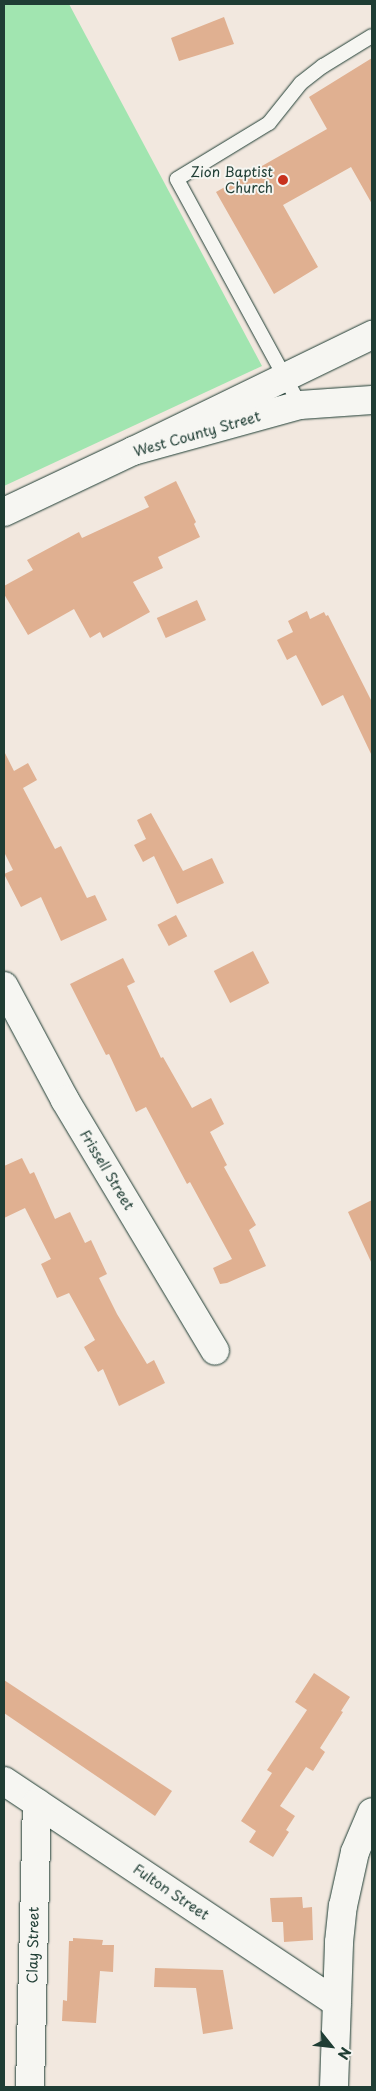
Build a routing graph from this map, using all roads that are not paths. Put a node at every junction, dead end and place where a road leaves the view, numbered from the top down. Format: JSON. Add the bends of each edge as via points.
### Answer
{"nodes":[{"id":1,"x":372,"y":36,"type":"edge"},
{"id":2,"x":372,"y":335,"type":"edge"},
{"id":3,"x":286,"y":376,"type":"junction"},
{"id":4,"x":372,"y":400,"type":"edge"},
{"id":5,"x":300,"y":405,"type":"junction"},
{"id":6,"x":134,"y":451,"type":"junction"},
{"id":7,"x":4,"y":512,"type":"edge"},
{"id":8,"x":4,"y":986,"type":"edge"},
{"id":9,"x":215,"y":1351,"type":"dead end"},
{"id":10,"x":4,"y":1781,"type":"edge"},
{"id":11,"x":36,"y":1802,"type":"junction"},
{"id":12,"x":372,"y":1812,"type":"edge"},
{"id":13,"x":337,"y":2003,"type":"junction"},
{"id":14,"x":30,"y":2087,"type":"edge"},
{"id":15,"x":334,"y":2087,"type":"edge"}],
"edges":[{"from":1,"to":3,"type":"lane","via":[[301,83],[269,123],[177,179]]},
{"from":2,"to":3,"type":"street"},
{"from":3,"to":5,"type":"lane"},
{"from":3,"to":6,"type":"street"},
{"from":4,"to":5,"type":"street","name":"West County Street"},
{"from":5,"to":6,"type":"street","name":"West County Street"},
{"from":6,"to":7,"type":"street","name":"West County Street"},
{"from":8,"to":9,"type":"street","name":"Frissell Street","via":[[65,1100]]},
{"from":10,"to":11,"type":"street","name":"Fulton Street"},
{"from":11,"to":13,"type":"street","name":"Fulton Street"},
{"from":11,"to":14,"type":"street","name":"Clay Street"},
{"from":12,"to":13,"type":"street","via":[[355,1852],[345,1894]]},
{"from":13,"to":15,"type":"street"}]}
